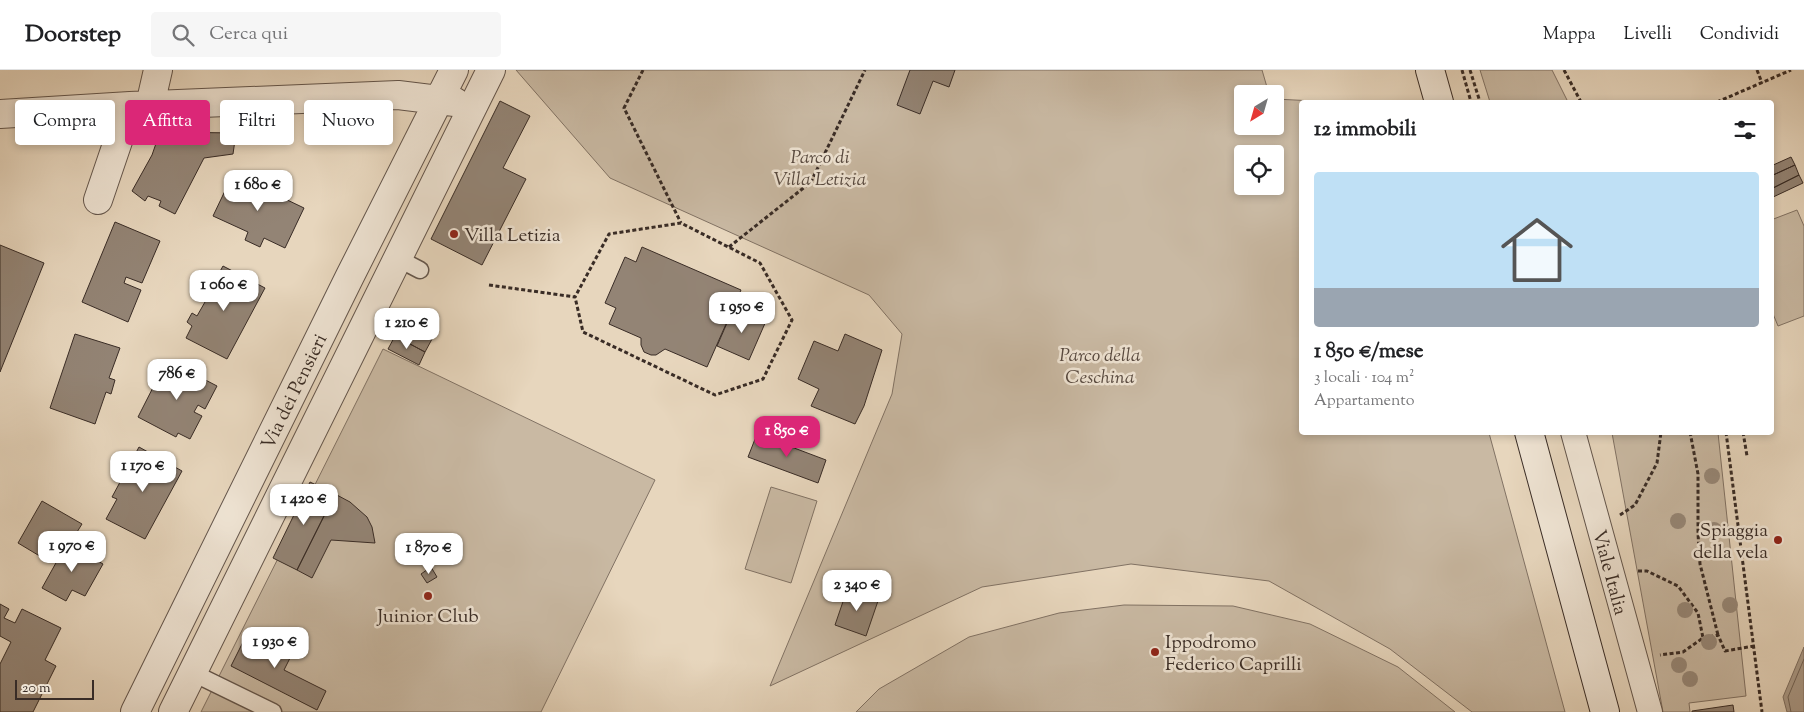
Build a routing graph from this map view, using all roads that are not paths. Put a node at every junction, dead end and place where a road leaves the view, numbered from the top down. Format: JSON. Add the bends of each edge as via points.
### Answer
{"nodes":[{"id":1,"x":158,"y":70,"type":"edge"},
{"id":2,"x":454,"y":70,"type":"edge"},
{"id":3,"x":491,"y":70,"type":"edge"},
{"id":4,"x":1430,"y":70,"type":"edge"},
{"id":5,"x":440,"y":99,"type":"junction"},
{"id":6,"x":143,"y":100,"type":"edge"},
{"id":7,"x":1438,"y":100,"type":"edge"},
{"id":8,"x":210,"y":103,"type":"edge"},
{"id":9,"x":473,"y":104,"type":"junction"},
{"id":10,"x":125,"y":107,"type":"edge"},
{"id":11,"x":0,"y":114,"type":"edge"},
{"id":12,"x":125,"y":140,"type":"edge"},
{"id":13,"x":98,"y":200,"type":"dead end"},
{"id":14,"x":1530,"y":435,"type":"edge"},
{"id":15,"x":1574,"y":435,"type":"edge"},
{"id":16,"x":193,"y":673,"type":"junction"},
{"id":17,"x":135,"y":712,"type":"edge"},
{"id":18,"x":173,"y":712,"type":"edge"},
{"id":19,"x":274,"y":712,"type":"edge"},
{"id":20,"x":1605,"y":712,"type":"edge"},
{"id":21,"x":1650,"y":712,"type":"edge"}],
"edges":[{"from":1,"to":6,"type":"street"},
{"from":2,"to":5,"type":"street","name":"Via dei Pensieri"},
{"from":3,"to":9,"type":"street","name":"Via dei Pensieri"},
{"from":4,"to":7,"type":"street"},
{"from":5,"to":8,"type":"street","via":[[398,95]]},
{"from":5,"to":9,"type":"street"},
{"from":5,"to":17,"type":"street","name":"Via dei Pensieri"},
{"from":9,"to":16,"type":"street","name":"Via dei Pensieri","via":[[409,264]]},
{"from":10,"to":11,"type":"street"},
{"from":12,"to":13,"type":"street"},
{"from":14,"to":20,"type":"street"},
{"from":15,"to":21,"type":"street","name":"Viale Italia"},
{"from":16,"to":18,"type":"street","name":"Via dei Pensieri"},
{"from":16,"to":19,"type":"lane"}]}
